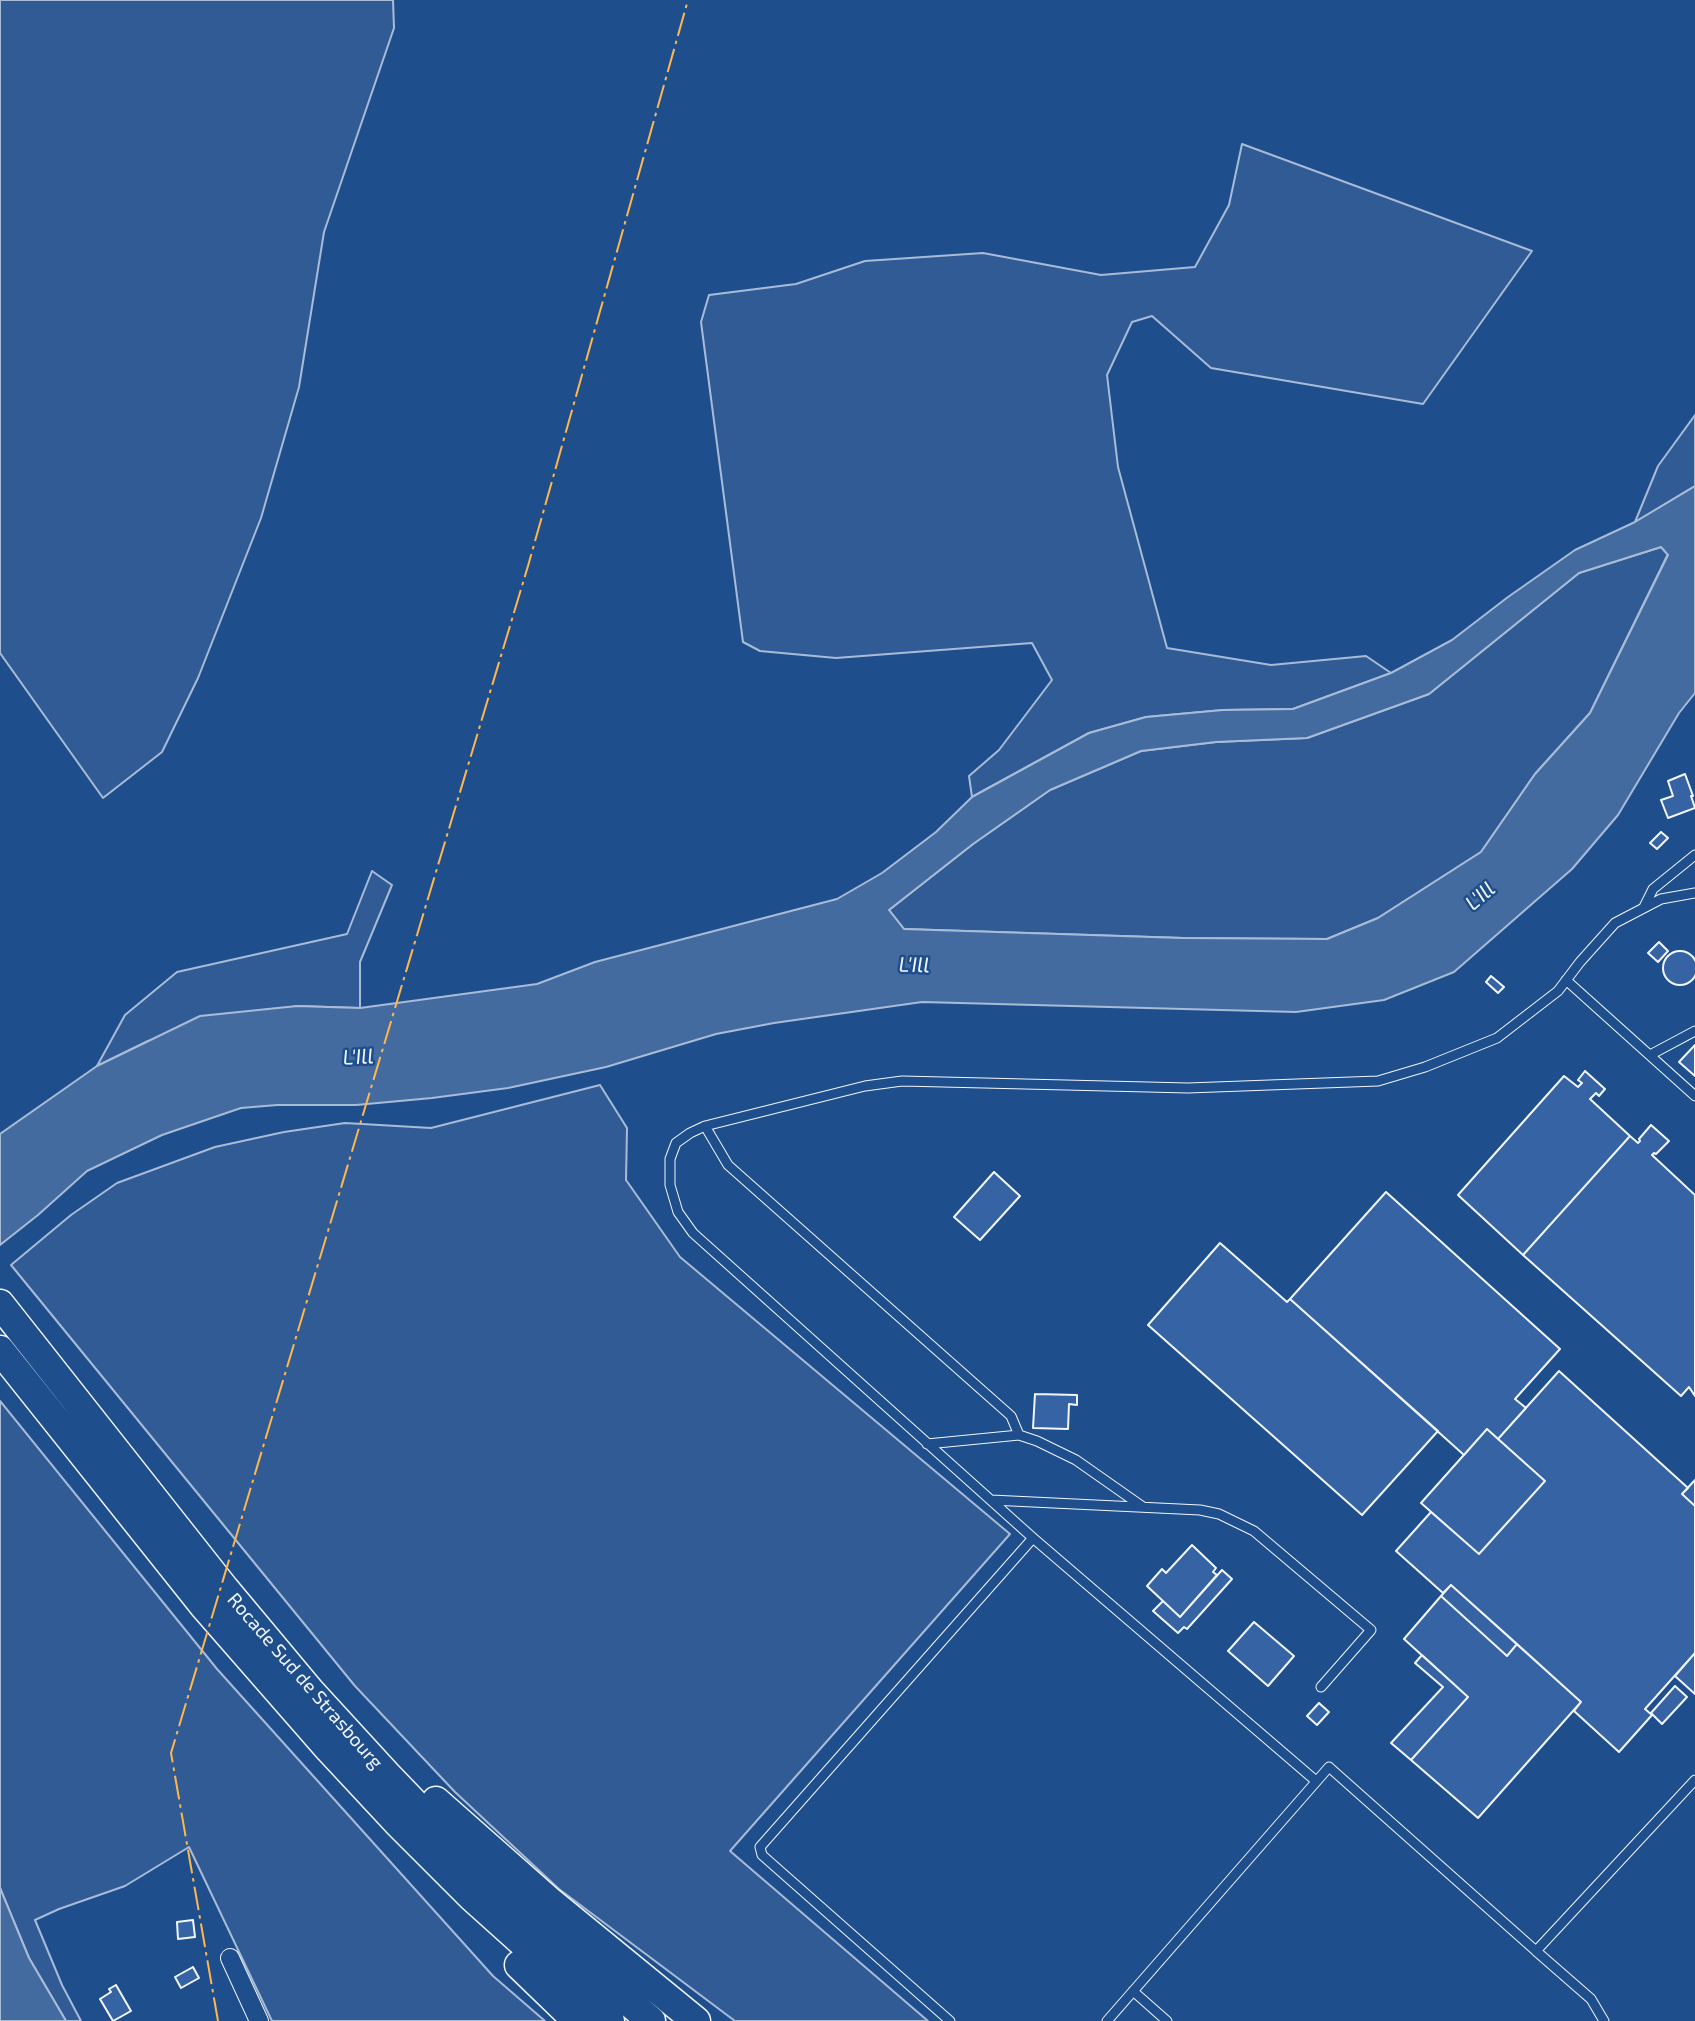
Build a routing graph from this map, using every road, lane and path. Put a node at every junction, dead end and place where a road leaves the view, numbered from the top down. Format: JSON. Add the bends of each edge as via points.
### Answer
{"nodes":[{"id":1,"x":1695,"y":855,"type":"edge"},
{"id":2,"x":1695,"y":893,"type":"edge"},
{"id":3,"x":1644,"y":907,"type":"junction"},
{"id":4,"x":1566,"y":980,"type":"junction"},
{"id":5,"x":1695,"y":1031,"type":"edge"},
{"id":6,"x":1650,"y":1055,"type":"junction"},
{"id":7,"x":1695,"y":1096,"type":"edge"},
{"id":8,"x":705,"y":1126,"type":"junction"},
{"id":9,"x":0,"y":1304,"type":"edge"},
{"id":10,"x":0,"y":1350,"type":"edge"},
{"id":11,"x":1019,"y":1435,"type":"junction"},
{"id":12,"x":928,"y":1444,"type":"junction"},
{"id":13,"x":990,"y":1500,"type":"junction"},
{"id":14,"x":1144,"y":1508,"type":"junction"},
{"id":15,"x":1033,"y":1538,"type":"junction"},
{"id":16,"x":1321,"y":1687,"type":"dead end"},
{"id":17,"x":310,"y":1691,"type":"junction"},
{"id":18,"x":1695,"y":1780,"type":"edge"},
{"id":19,"x":1316,"y":1782,"type":"junction"},
{"id":20,"x":397,"y":1822,"type":"junction"},
{"id":21,"x":1536,"y":1951,"type":"junction"},
{"id":22,"x":230,"y":1958,"type":"dead end"},
{"id":23,"x":1133,"y":1991,"type":"junction"},
{"id":24,"x":259,"y":2021,"type":"edge"},
{"id":25,"x":577,"y":2021,"type":"edge"},
{"id":26,"x":610,"y":2021,"type":"edge"},
{"id":27,"x":651,"y":2021,"type":"edge"},
{"id":28,"x":696,"y":2021,"type":"edge"},
{"id":29,"x":950,"y":2021,"type":"edge"},
{"id":30,"x":1107,"y":2021,"type":"edge"},
{"id":31,"x":1167,"y":2021,"type":"edge"},
{"id":32,"x":1604,"y":2021,"type":"edge"}],
"edges":[{"from":1,"to":3,"type":"lane","via":[[1653,890]]},
{"from":2,"to":3,"type":"lane"},
{"from":3,"to":4,"type":"lane","via":[[1615,923]]},
{"from":4,"to":6,"type":"lane"},
{"from":4,"to":8,"type":"lane","via":[[1497,1038],[1425,1068],[1378,1081],[1188,1088],[902,1081]]},
{"from":5,"to":6,"type":"lane"},
{"from":6,"to":7,"type":"lane"},
{"from":8,"to":11,"type":"lane","via":[[728,1165],[1011,1416]]},
{"from":8,"to":12,"type":"lane","via":[[676,1143],[670,1159],[670,1185],[678,1212],[693,1233]]},
{"from":9,"to":17,"type":"highway","name":"Rocade Sud de Strasbourg"},
{"from":10,"to":20,"type":"highway","name":"Rocade Sud de Strasbourg","via":[[204,1606]]},
{"from":11,"to":12,"type":"lane"},
{"from":11,"to":14,"type":"lane","via":[[1076,1460]]},
{"from":12,"to":13,"type":"lane"},
{"from":13,"to":14,"type":"lane"},
{"from":13,"to":15,"type":"lane"},
{"from":14,"to":16,"type":"lane","via":[[1200,1510],[1254,1531],[1371,1630]]},
{"from":15,"to":19,"type":"lane"},
{"from":15,"to":29,"type":"lane","via":[[760,1847],[762,1855]]},
{"from":17,"to":27,"type":"highway","name":"Rocade Sud de Strasbourg","via":[[464,1855]]},
{"from":17,"to":28,"type":"highway","via":[[357,1719],[493,1853]]},
{"from":18,"to":21,"type":"lane"},
{"from":19,"to":21,"type":"lane","via":[[1329,1767]]},
{"from":19,"to":23,"type":"lane"},
{"from":20,"to":25,"type":"highway","via":[[461,1909]]},
{"from":20,"to":26,"type":"highway","name":"Rocade Sud de Strasbourg","via":[[472,1897]]},
{"from":21,"to":32,"type":"lane","via":[[1591,1999]]},
{"from":22,"to":24,"type":"street"},
{"from":23,"to":30,"type":"lane"},
{"from":23,"to":31,"type":"lane"}]}
